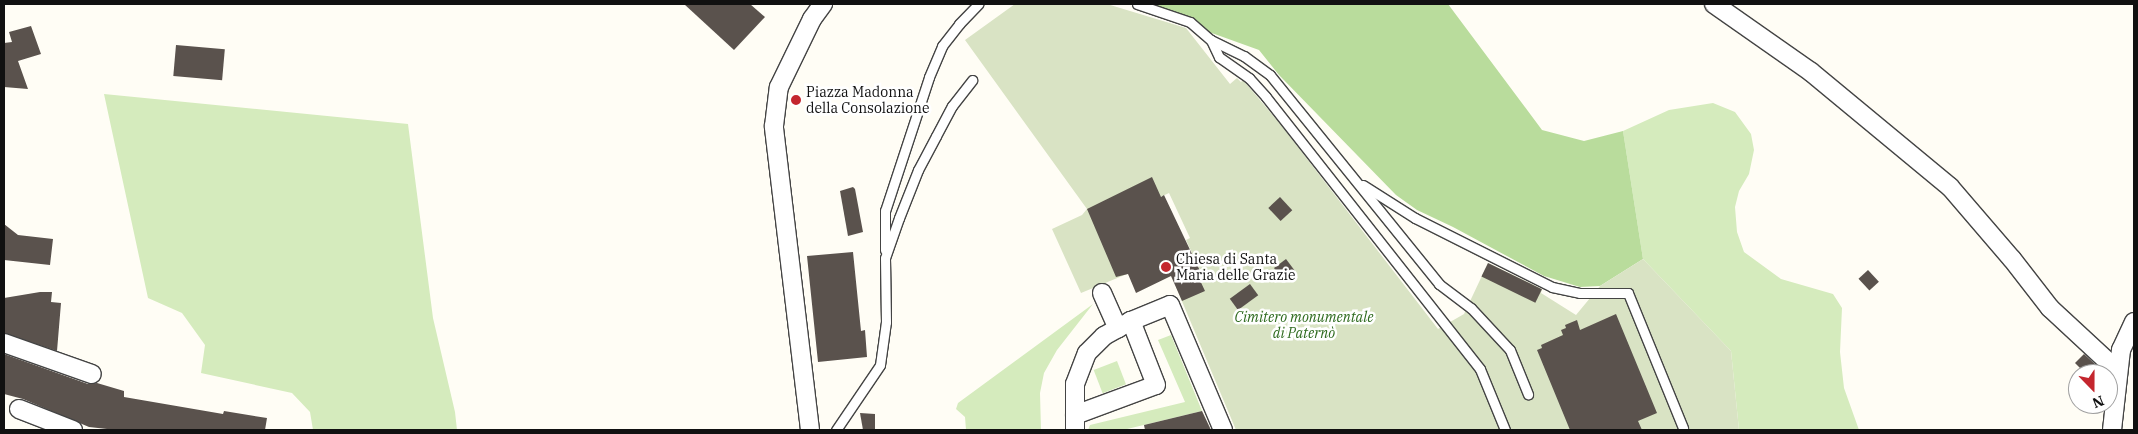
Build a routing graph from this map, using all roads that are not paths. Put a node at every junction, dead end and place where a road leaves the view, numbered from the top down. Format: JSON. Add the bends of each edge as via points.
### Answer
{"nodes":[{"id":1,"x":823,"y":4,"type":"edge"},
{"id":2,"x":978,"y":4,"type":"edge"},
{"id":3,"x":1137,"y":4,"type":"edge"},
{"id":4,"x":1714,"y":4,"type":"edge"},
{"id":5,"x":1211,"y":40,"type":"junction"},
{"id":6,"x":972,"y":80,"type":"dead end"},
{"id":7,"x":1356,"y":181,"type":"junction"},
{"id":8,"x":885,"y":258,"type":"junction"},
{"id":9,"x":1102,"y":293,"type":"dead end"},
{"id":10,"x":2134,"y":322,"type":"edge"},
{"id":11,"x":1124,"y":325,"type":"junction"},
{"id":12,"x":4,"y":343,"type":"edge"},
{"id":13,"x":2111,"y":364,"type":"edge"},
{"id":14,"x":2118,"y":365,"type":"edge"},
{"id":15,"x":92,"y":374,"type":"dead end"},
{"id":16,"x":1528,"y":394,"type":"dead end"},
{"id":17,"x":19,"y":409,"type":"dead end"},
{"id":18,"x":2113,"y":414,"type":"edge"},
{"id":19,"x":1075,"y":423,"type":"edge"},
{"id":20,"x":1683,"y":428,"type":"dead end"},
{"id":21,"x":73,"y":430,"type":"edge"},
{"id":22,"x":810,"y":430,"type":"edge"},
{"id":23,"x":836,"y":430,"type":"edge"},
{"id":24,"x":1223,"y":430,"type":"edge"},
{"id":25,"x":1504,"y":430,"type":"edge"},
{"id":26,"x":2112,"y":430,"type":"edge"}],
"edges":[{"from":1,"to":22,"type":"street","via":[[812,19],[778,87],[774,126]]},
{"from":2,"to":8,"type":"lane","via":[[942,46],[916,113],[885,212]]},
{"from":3,"to":5,"type":"lane","via":[[1190,22]]},
{"from":4,"to":13,"type":"street","via":[[1811,72],[1950,188],[2050,308]]},
{"from":5,"to":7,"type":"lane","via":[[1244,56],[1270,75]]},
{"from":5,"to":25,"type":"lane","via":[[1220,57],[1249,78],[1266,97],[1480,369]]},
{"from":6,"to":8,"type":"lane","via":[[952,106],[918,170]]},
{"from":7,"to":16,"type":"lane","via":[[1439,284],[1471,308],[1510,350]]},
{"from":7,"to":20,"type":"lane","via":[[1415,218],[1552,286],[1580,293],[1628,293]]},
{"from":8,"to":23,"type":"lane","via":[[886,322],[880,365]]},
{"from":9,"to":11,"type":"street"},
{"from":10,"to":14,"type":"street"},
{"from":11,"to":19,"type":"street","via":[[1104,336],[1087,353],[1074,384]]},
{"from":11,"to":19,"type":"street","via":[[1156,385]]},
{"from":11,"to":24,"type":"street","via":[[1170,305]]},
{"from":12,"to":15,"type":"street"},
{"from":17,"to":21,"type":"street"},
{"from":18,"to":26,"type":"street"}]}
